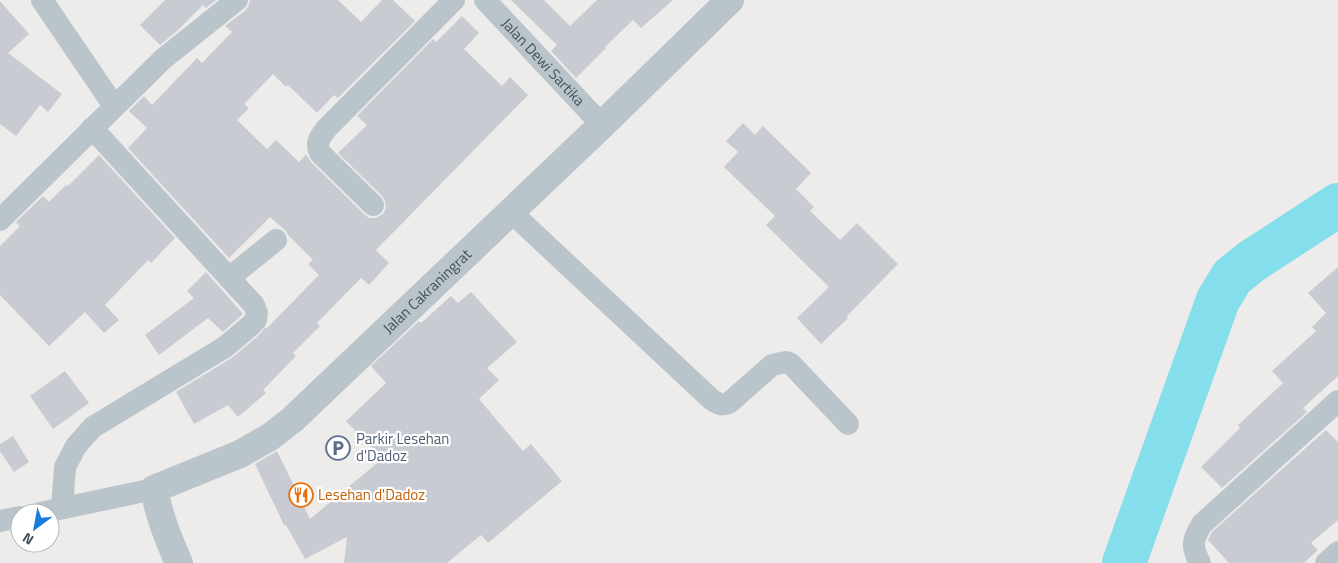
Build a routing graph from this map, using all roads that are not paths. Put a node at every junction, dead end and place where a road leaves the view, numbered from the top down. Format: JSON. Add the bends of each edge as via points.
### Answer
{"nodes":[{"id":1,"x":42,"y":0,"type":"edge"},
{"id":2,"x":237,"y":0,"type":"edge"},
{"id":3,"x":454,"y":0,"type":"edge"},
{"id":4,"x":485,"y":0,"type":"edge"},
{"id":5,"x":730,"y":0,"type":"edge"},
{"id":6,"x":114,"y":106,"type":"junction"},
{"id":7,"x":602,"y":125,"type":"junction"},
{"id":8,"x":92,"y":128,"type":"junction"},
{"id":9,"x":373,"y":205,"type":"dead end"},
{"id":10,"x":511,"y":212,"type":"junction"},
{"id":11,"x":0,"y":220,"type":"edge"},
{"id":12,"x":276,"y":240,"type":"dead end"},
{"id":13,"x":229,"y":278,"type":"junction"},
{"id":14,"x":1338,"y":401,"type":"edge"},
{"id":15,"x":848,"y":424,"type":"dead end"},
{"id":16,"x":154,"y":489,"type":"junction"},
{"id":17,"x":62,"y":508,"type":"joint"},
{"id":18,"x":1338,"y":552,"type":"edge"},
{"id":19,"x":179,"y":563,"type":"edge"},
{"id":20,"x":1200,"y":563,"type":"edge"},
{"id":21,"x":1326,"y":563,"type":"edge"}],
"edges":[{"from":1,"to":6,"type":"street"},
{"from":2,"to":6,"type":"street","via":[[163,59]]},
{"from":3,"to":9,"type":"street","via":[[319,139],[317,146],[320,152]]},
{"from":4,"to":7,"type":"street","name":"Jalan Dewi Sartika"},
{"from":5,"to":7,"type":"street","name":"Jalan Cakraningrat"},
{"from":6,"to":8,"type":"street"},
{"from":7,"to":10,"type":"street","name":"Jalan Cakraningrat"},
{"from":8,"to":11,"type":"street"},
{"from":8,"to":13,"type":"street"},
{"from":10,"to":15,"type":"street","via":[[712,400],[720,405],[729,403],[772,365],[786,362]]},
{"from":10,"to":16,"type":"street","name":"Jalan Cakraningrat","via":[[293,419],[240,454]]},
{"from":12,"to":13,"type":"street"},
{"from":13,"to":17,"type":"street","via":[[254,305],[256,320],[225,347],[94,427],[76,446],[65,467]]},
{"from":14,"to":20,"type":"street","via":[[1202,524],[1194,536],[1194,551]]},
{"from":16,"to":17,"type":"street"},
{"from":16,"to":19,"type":"street","via":[[167,536]]},
{"from":18,"to":21,"type":"street"}]}
